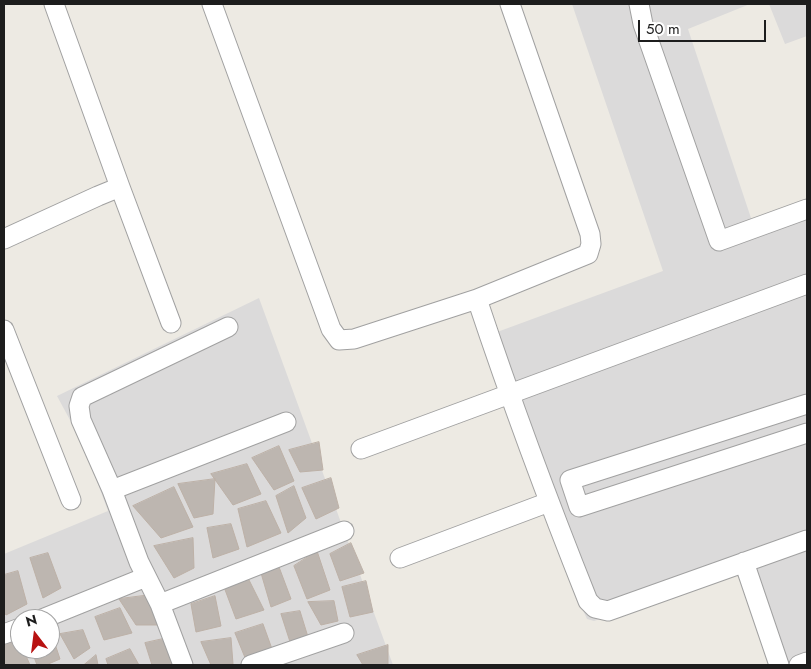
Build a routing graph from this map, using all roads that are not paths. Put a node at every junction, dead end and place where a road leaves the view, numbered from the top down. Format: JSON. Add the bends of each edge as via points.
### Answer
{"nodes":[{"id":1,"x":54,"y":4,"type":"edge"},
{"id":2,"x":212,"y":4,"type":"edge"},
{"id":3,"x":510,"y":4,"type":"edge"},
{"id":4,"x":639,"y":4,"type":"edge"},
{"id":5,"x":120,"y":187,"type":"junction"},
{"id":6,"x":807,"y":209,"type":"edge"},
{"id":7,"x":4,"y":239,"type":"edge"},
{"id":8,"x":807,"y":284,"type":"edge"},
{"id":9,"x":477,"y":299,"type":"junction"},
{"id":10,"x":171,"y":323,"type":"dead end"},
{"id":11,"x":228,"y":327,"type":"dead end"},
{"id":12,"x":4,"y":330,"type":"edge"},
{"id":13,"x":509,"y":394,"type":"junction"},
{"id":14,"x":803,"y":405,"type":"edge"},
{"id":15,"x":286,"y":422,"type":"dead end"},
{"id":16,"x":807,"y":429,"type":"edge"},
{"id":17,"x":807,"y":433,"type":"edge"},
{"id":18,"x":361,"y":449,"type":"dead end"},
{"id":19,"x":112,"y":490,"type":"junction"},
{"id":20,"x":71,"y":500,"type":"dead end"},
{"id":21,"x":549,"y":502,"type":"junction"},
{"id":22,"x":344,"y":531,"type":"dead end"},
{"id":23,"x":807,"y":540,"type":"edge"},
{"id":24,"x":400,"y":558,"type":"dead end"},
{"id":25,"x":744,"y":562,"type":"junction"},
{"id":26,"x":146,"y":577,"type":"junction"},
{"id":27,"x":160,"y":604,"type":"junction"},
{"id":28,"x":60,"y":612,"type":"edge"},
{"id":29,"x":344,"y":633,"type":"dead end"},
{"id":30,"x":807,"y":662,"type":"edge"},
{"id":31,"x":183,"y":665,"type":"edge"},
{"id":32,"x":251,"y":665,"type":"edge"},
{"id":33,"x":779,"y":665,"type":"edge"},
{"id":34,"x":799,"y":665,"type":"edge"}],
"edges":[{"from":1,"to":5,"type":"street"},
{"from":2,"to":9,"type":"street","via":[[331,329],[339,340],[354,339]]},
{"from":3,"to":9,"type":"street","via":[[592,244],[588,254]]},
{"from":4,"to":6,"type":"street","via":[[643,24],[719,241]]},
{"from":5,"to":7,"type":"street"},
{"from":5,"to":10,"type":"street"},
{"from":8,"to":13,"type":"street"},
{"from":9,"to":13,"type":"street"},
{"from":11,"to":19,"type":"street","via":[[82,398],[79,406],[82,420]]},
{"from":12,"to":20,"type":"street"},
{"from":13,"to":18,"type":"street"},
{"from":13,"to":21,"type":"street"},
{"from":14,"to":16,"type":"street"},
{"from":14,"to":17,"type":"street","via":[[570,480],[579,507]]},
{"from":15,"to":19,"type":"street"},
{"from":19,"to":26,"type":"street"},
{"from":21,"to":24,"type":"street"},
{"from":21,"to":25,"type":"street","via":[[588,601],[595,608],[608,611]]},
{"from":22,"to":27,"type":"street"},
{"from":23,"to":25,"type":"street"},
{"from":25,"to":33,"type":"street"},
{"from":26,"to":27,"type":"street"},
{"from":26,"to":28,"type":"street"},
{"from":27,"to":31,"type":"street"},
{"from":29,"to":32,"type":"street"},
{"from":30,"to":34,"type":"street"}]}
